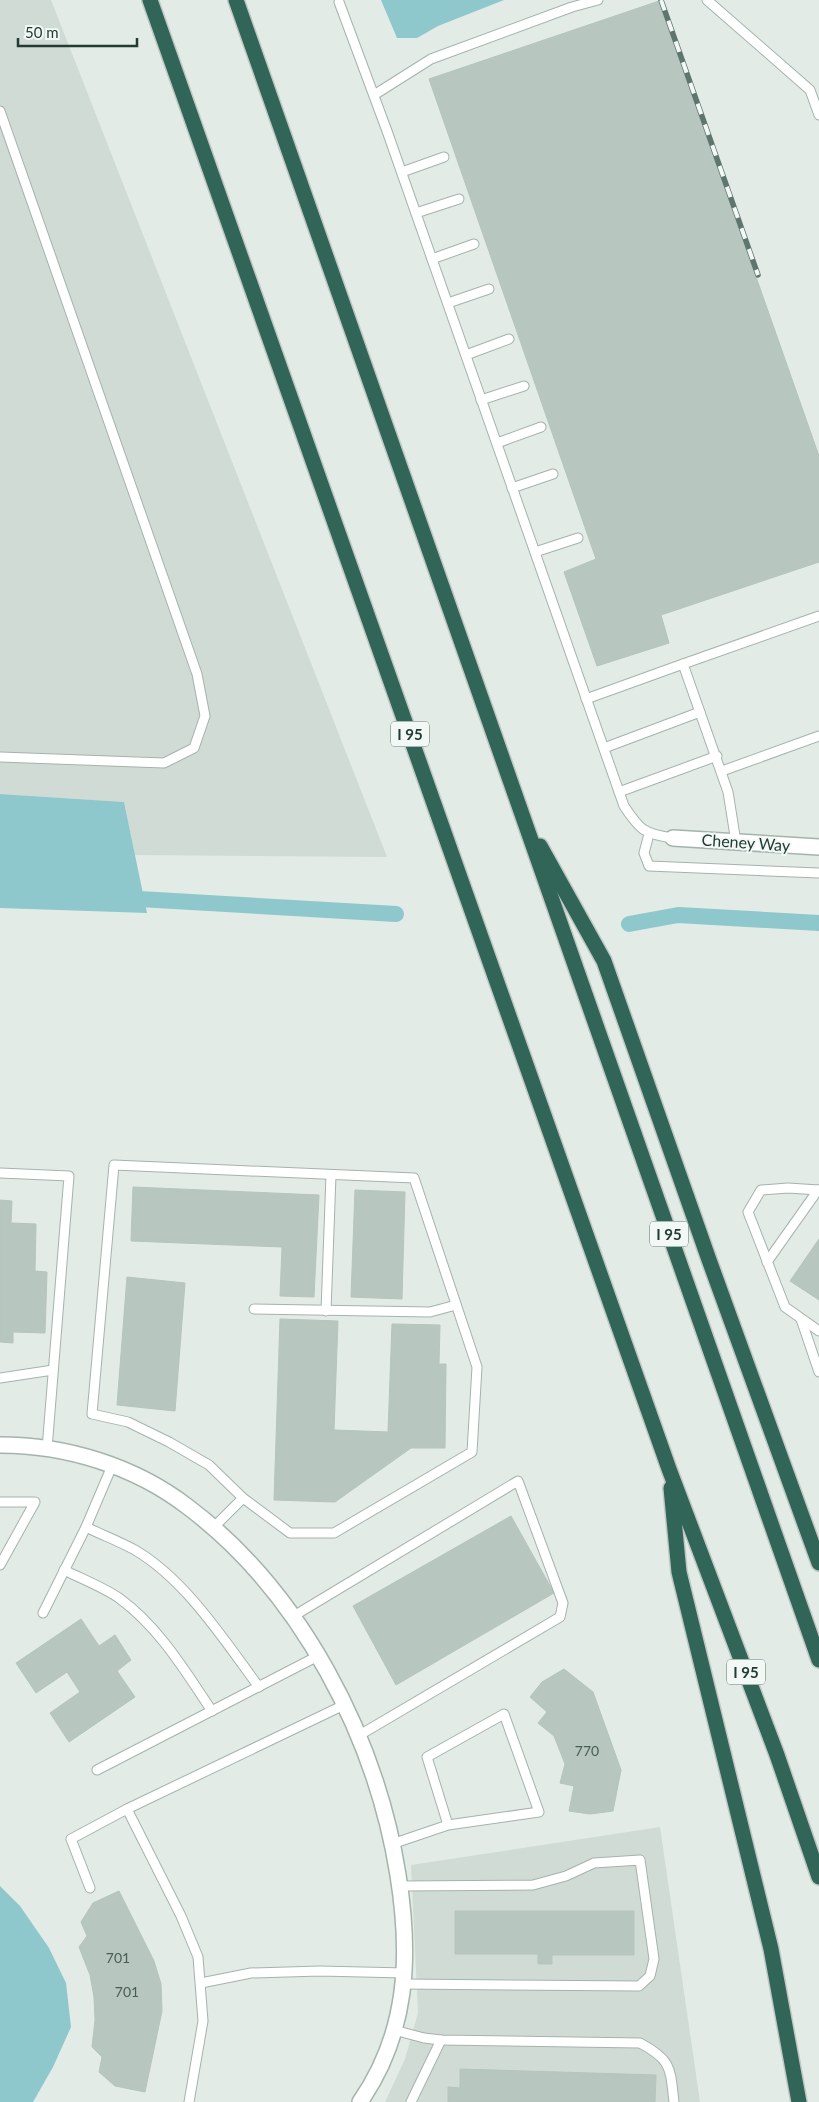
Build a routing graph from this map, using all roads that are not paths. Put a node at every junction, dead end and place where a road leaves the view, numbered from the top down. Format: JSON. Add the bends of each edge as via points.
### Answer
{"nodes":[{"id":1,"x":150,"y":0,"type":"edge"},
{"id":2,"x":236,"y":0,"type":"edge"},
{"id":3,"x":598,"y":0,"type":"edge"},
{"id":4,"x":707,"y":0,"type":"edge"},
{"id":5,"x":339,"y":2,"type":"dead end"},
{"id":6,"x":374,"y":95,"type":"junction"},
{"id":7,"x":0,"y":111,"type":"edge"},
{"id":8,"x":819,"y":115,"type":"edge"},
{"id":9,"x":444,"y":157,"type":"dead end"},
{"id":10,"x":402,"y":172,"type":"junction"},
{"id":11,"x":459,"y":199,"type":"dead end"},
{"id":12,"x":416,"y":214,"type":"junction"},
{"id":13,"x":474,"y":244,"type":"dead end"},
{"id":14,"x":432,"y":259,"type":"junction"},
{"id":15,"x":489,"y":289,"type":"dead end"},
{"id":16,"x":448,"y":303,"type":"junction"},
{"id":17,"x":509,"y":339,"type":"dead end"},
{"id":18,"x":466,"y":355,"type":"junction"},
{"id":19,"x":524,"y":386,"type":"dead end"},
{"id":20,"x":481,"y":400,"type":"junction"},
{"id":21,"x":541,"y":427,"type":"dead end"},
{"id":22,"x":496,"y":443,"type":"junction"},
{"id":23,"x":553,"y":474,"type":"dead end"},
{"id":24,"x":512,"y":488,"type":"junction"},
{"id":25,"x":578,"y":538,"type":"dead end"},
{"id":26,"x":535,"y":552,"type":"junction"},
{"id":27,"x":819,"y":616,"type":"edge"},
{"id":28,"x":683,"y":664,"type":"junction"},
{"id":29,"x":586,"y":699,"type":"junction"},
{"id":30,"x":700,"y":712,"type":"junction"},
{"id":31,"x":819,"y":736,"type":"edge"},
{"id":32,"x":604,"y":748,"type":"junction"},
{"id":33,"x":717,"y":756,"type":"junction"},
{"id":34,"x":0,"y":757,"type":"edge"},
{"id":35,"x":722,"y":771,"type":"junction"},
{"id":36,"x":619,"y":792,"type":"junction"},
{"id":37,"x":519,"y":809,"type":"junction"},
{"id":38,"x":649,"y":834,"type":"junction"},
{"id":39,"x":673,"y":838,"type":"joint"},
{"id":40,"x":736,"y":842,"type":"junction"},
{"id":41,"x":819,"y":847,"type":"edge"},
{"id":42,"x":819,"y":873,"type":"edge"},
{"id":43,"x":0,"y":1173,"type":"edge"},
{"id":44,"x":331,"y":1174,"type":"junction"},
{"id":45,"x":818,"y":1190,"type":"edge"},
{"id":46,"x":767,"y":1262,"type":"junction"},
{"id":47,"x":456,"y":1305,"type":"junction"},
{"id":48,"x":254,"y":1309,"type":"dead end"},
{"id":49,"x":326,"y":1311,"type":"junction"},
{"id":50,"x":801,"y":1318,"type":"junction"},
{"id":51,"x":819,"y":1331,"type":"edge"},
{"id":52,"x":53,"y":1370,"type":"junction"},
{"id":53,"x":819,"y":1372,"type":"edge"},
{"id":54,"x":0,"y":1378,"type":"edge"},
{"id":55,"x":0,"y":1445,"type":"edge"},
{"id":56,"x":47,"y":1449,"type":"junction"},
{"id":57,"x":112,"y":1466,"type":"junction"},
{"id":58,"x":669,"y":1469,"type":"junction"},
{"id":59,"x":242,"y":1498,"type":"junction"},
{"id":60,"x":0,"y":1502,"type":"edge"},
{"id":61,"x":86,"y":1527,"type":"junction"},
{"id":62,"x":214,"y":1527,"type":"junction"},
{"id":63,"x":3,"y":1554,"type":"edge"},
{"id":64,"x":819,"y":1563,"type":"edge"},
{"id":65,"x":0,"y":1565,"type":"edge"},
{"id":66,"x":64,"y":1570,"type":"junction"},
{"id":67,"x":43,"y":1613,"type":"dead end"},
{"id":68,"x":292,"y":1617,"type":"junction"},
{"id":69,"x":318,"y":1656,"type":"junction"},
{"id":70,"x":819,"y":1660,"type":"edge"},
{"id":71,"x":259,"y":1687,"type":"junction"},
{"id":72,"x":344,"y":1705,"type":"junction"},
{"id":73,"x":212,"y":1711,"type":"junction"},
{"id":74,"x":358,"y":1736,"type":"junction"},
{"id":75,"x":97,"y":1770,"type":"dead end"},
{"id":76,"x":128,"y":1810,"type":"junction"},
{"id":77,"x":448,"y":1825,"type":"junction"},
{"id":78,"x":392,"y":1844,"type":"junction"},
{"id":79,"x":819,"y":1877,"type":"edge"},
{"id":80,"x":400,"y":1886,"type":"junction"},
{"id":81,"x":90,"y":1888,"type":"dead end"},
{"id":82,"x":404,"y":1979,"type":"junction"},
{"id":83,"x":201,"y":1982,"type":"junction"},
{"id":84,"x":394,"y":2030,"type":"junction"},
{"id":85,"x":441,"y":2040,"type":"junction"},
{"id":86,"x":413,"y":2100,"type":"edge"},
{"id":87,"x":189,"y":2102,"type":"edge"},
{"id":88,"x":360,"y":2102,"type":"edge"},
{"id":89,"x":674,"y":2102,"type":"edge"},
{"id":90,"x":798,"y":2102,"type":"edge"}],
"edges":[{"from":1,"to":58,"type":"highway","number":"I 95"},
{"from":2,"to":37,"type":"highway","number":"I 95"},
{"from":3,"to":6,"type":"lane","via":[[431,59]]},
{"from":4,"to":8,"type":"lane","via":[[810,90]]},
{"from":5,"to":6,"type":"lane"},
{"from":6,"to":10,"type":"lane"},
{"from":7,"to":34,"type":"lane","via":[[197,674],[205,716],[194,748],[164,763]]},
{"from":9,"to":10,"type":"lane"},
{"from":10,"to":12,"type":"lane"},
{"from":11,"to":12,"type":"lane"},
{"from":12,"to":14,"type":"lane"},
{"from":13,"to":14,"type":"lane"},
{"from":14,"to":16,"type":"lane"},
{"from":15,"to":16,"type":"lane"},
{"from":16,"to":18,"type":"lane"},
{"from":17,"to":18,"type":"lane"},
{"from":18,"to":20,"type":"lane"},
{"from":19,"to":20,"type":"lane"},
{"from":20,"to":22,"type":"lane"},
{"from":21,"to":22,"type":"lane"},
{"from":22,"to":24,"type":"lane"},
{"from":23,"to":24,"type":"lane"},
{"from":24,"to":26,"type":"lane"},
{"from":25,"to":26,"type":"lane"},
{"from":26,"to":29,"type":"lane"},
{"from":27,"to":28,"type":"lane"},
{"from":28,"to":29,"type":"lane"},
{"from":28,"to":30,"type":"lane"},
{"from":29,"to":32,"type":"lane"},
{"from":30,"to":32,"type":"lane"},
{"from":30,"to":33,"type":"lane"},
{"from":31,"to":35,"type":"lane"},
{"from":32,"to":36,"type":"lane"},
{"from":33,"to":35,"type":"lane"},
{"from":33,"to":36,"type":"lane"},
{"from":35,"to":40,"type":"lane"},
{"from":36,"to":38,"type":"lane","via":[[634,822]]},
{"from":37,"to":64,"type":"highway","via":[[604,961]]},
{"from":37,"to":70,"type":"highway","number":"I 95"},
{"from":38,"to":39,"type":"lane"},
{"from":38,"to":42,"type":"lane","via":[[644,853],[649,866]]},
{"from":39,"to":40,"type":"street","name":"Cheney Way"},
{"from":40,"to":41,"type":"street","name":"Cheney Way"},
{"from":43,"to":52,"type":"lane","via":[[69,1176]]},
{"from":44,"to":47,"type":"lane","via":[[414,1178]]},
{"from":44,"to":49,"type":"lane"},
{"from":44,"to":59,"type":"lane","via":[[114,1165],[92,1414],[128,1422],[169,1442],[209,1466]]},
{"from":45,"to":46,"type":"lane"},
{"from":45,"to":46,"type":"lane","via":[[761,1190],[748,1212]]},
{"from":46,"to":50,"type":"lane","via":[[784,1307]]},
{"from":47,"to":49,"type":"lane","via":[[430,1312]]},
{"from":47,"to":59,"type":"lane","via":[[477,1367],[472,1452],[334,1533],[290,1533]]},
{"from":48,"to":49,"type":"lane"},
{"from":50,"to":51,"type":"lane"},
{"from":50,"to":53,"type":"lane"},
{"from":52,"to":54,"type":"lane"},
{"from":52,"to":56,"type":"lane"},
{"from":55,"to":56,"type":"street"},
{"from":56,"to":57,"type":"street","via":[[80,1455]]},
{"from":57,"to":61,"type":"lane"},
{"from":57,"to":62,"type":"street","via":[[153,1484]]},
{"from":58,"to":79,"type":"highway","number":"I 95","via":[[777,1755]]},
{"from":58,"to":90,"type":"highway","via":[[679,1572],[771,1949]]},
{"from":59,"to":62,"type":"lane"},
{"from":60,"to":63,"type":"lane","via":[[35,1502]]},
{"from":61,"to":66,"type":"lane"},
{"from":61,"to":71,"type":"lane","via":[[135,1550],[166,1574],[203,1613]]},
{"from":62,"to":68,"type":"street","via":[[246,1559]]},
{"from":63,"to":65,"type":"lane"},
{"from":66,"to":67,"type":"lane"},
{"from":66,"to":73,"type":"lane","via":[[118,1598],[151,1627],[180,1662]]},
{"from":68,"to":69,"type":"street"},
{"from":68,"to":74,"type":"lane","via":[[518,1480],[563,1603],[560,1617]]},
{"from":69,"to":71,"type":"lane"},
{"from":69,"to":72,"type":"street"},
{"from":71,"to":73,"type":"lane"},
{"from":72,"to":74,"type":"street"},
{"from":72,"to":76,"type":"lane"},
{"from":73,"to":75,"type":"lane"},
{"from":74,"to":78,"type":"street","via":[[384,1808]]},
{"from":76,"to":81,"type":"lane","via":[[71,1839]]},
{"from":76,"to":83,"type":"lane","via":[[181,1916],[198,1957]]},
{"from":77,"to":77,"type":"lane","via":[[539,1812],[504,1714],[427,1757]]},
{"from":77,"to":78,"type":"lane"},
{"from":78,"to":80,"type":"street"},
{"from":80,"to":82,"type":"street","via":[[406,1953]]},
{"from":80,"to":82,"type":"lane","via":[[533,1884],[566,1876],[594,1863],[640,1860],[654,1959],[650,1976],[639,1986]]},
{"from":82,"to":83,"type":"lane","via":[[320,1971],[251,1973]]},
{"from":82,"to":84,"type":"street"},
{"from":83,"to":87,"type":"lane","via":[[203,2021]]},
{"from":84,"to":85,"type":"lane"},
{"from":84,"to":88,"type":"street","via":[[381,2067]]},
{"from":85,"to":86,"type":"lane"},
{"from":85,"to":89,"type":"lane","via":[[640,2043],[662,2056],[670,2069]]}]}
